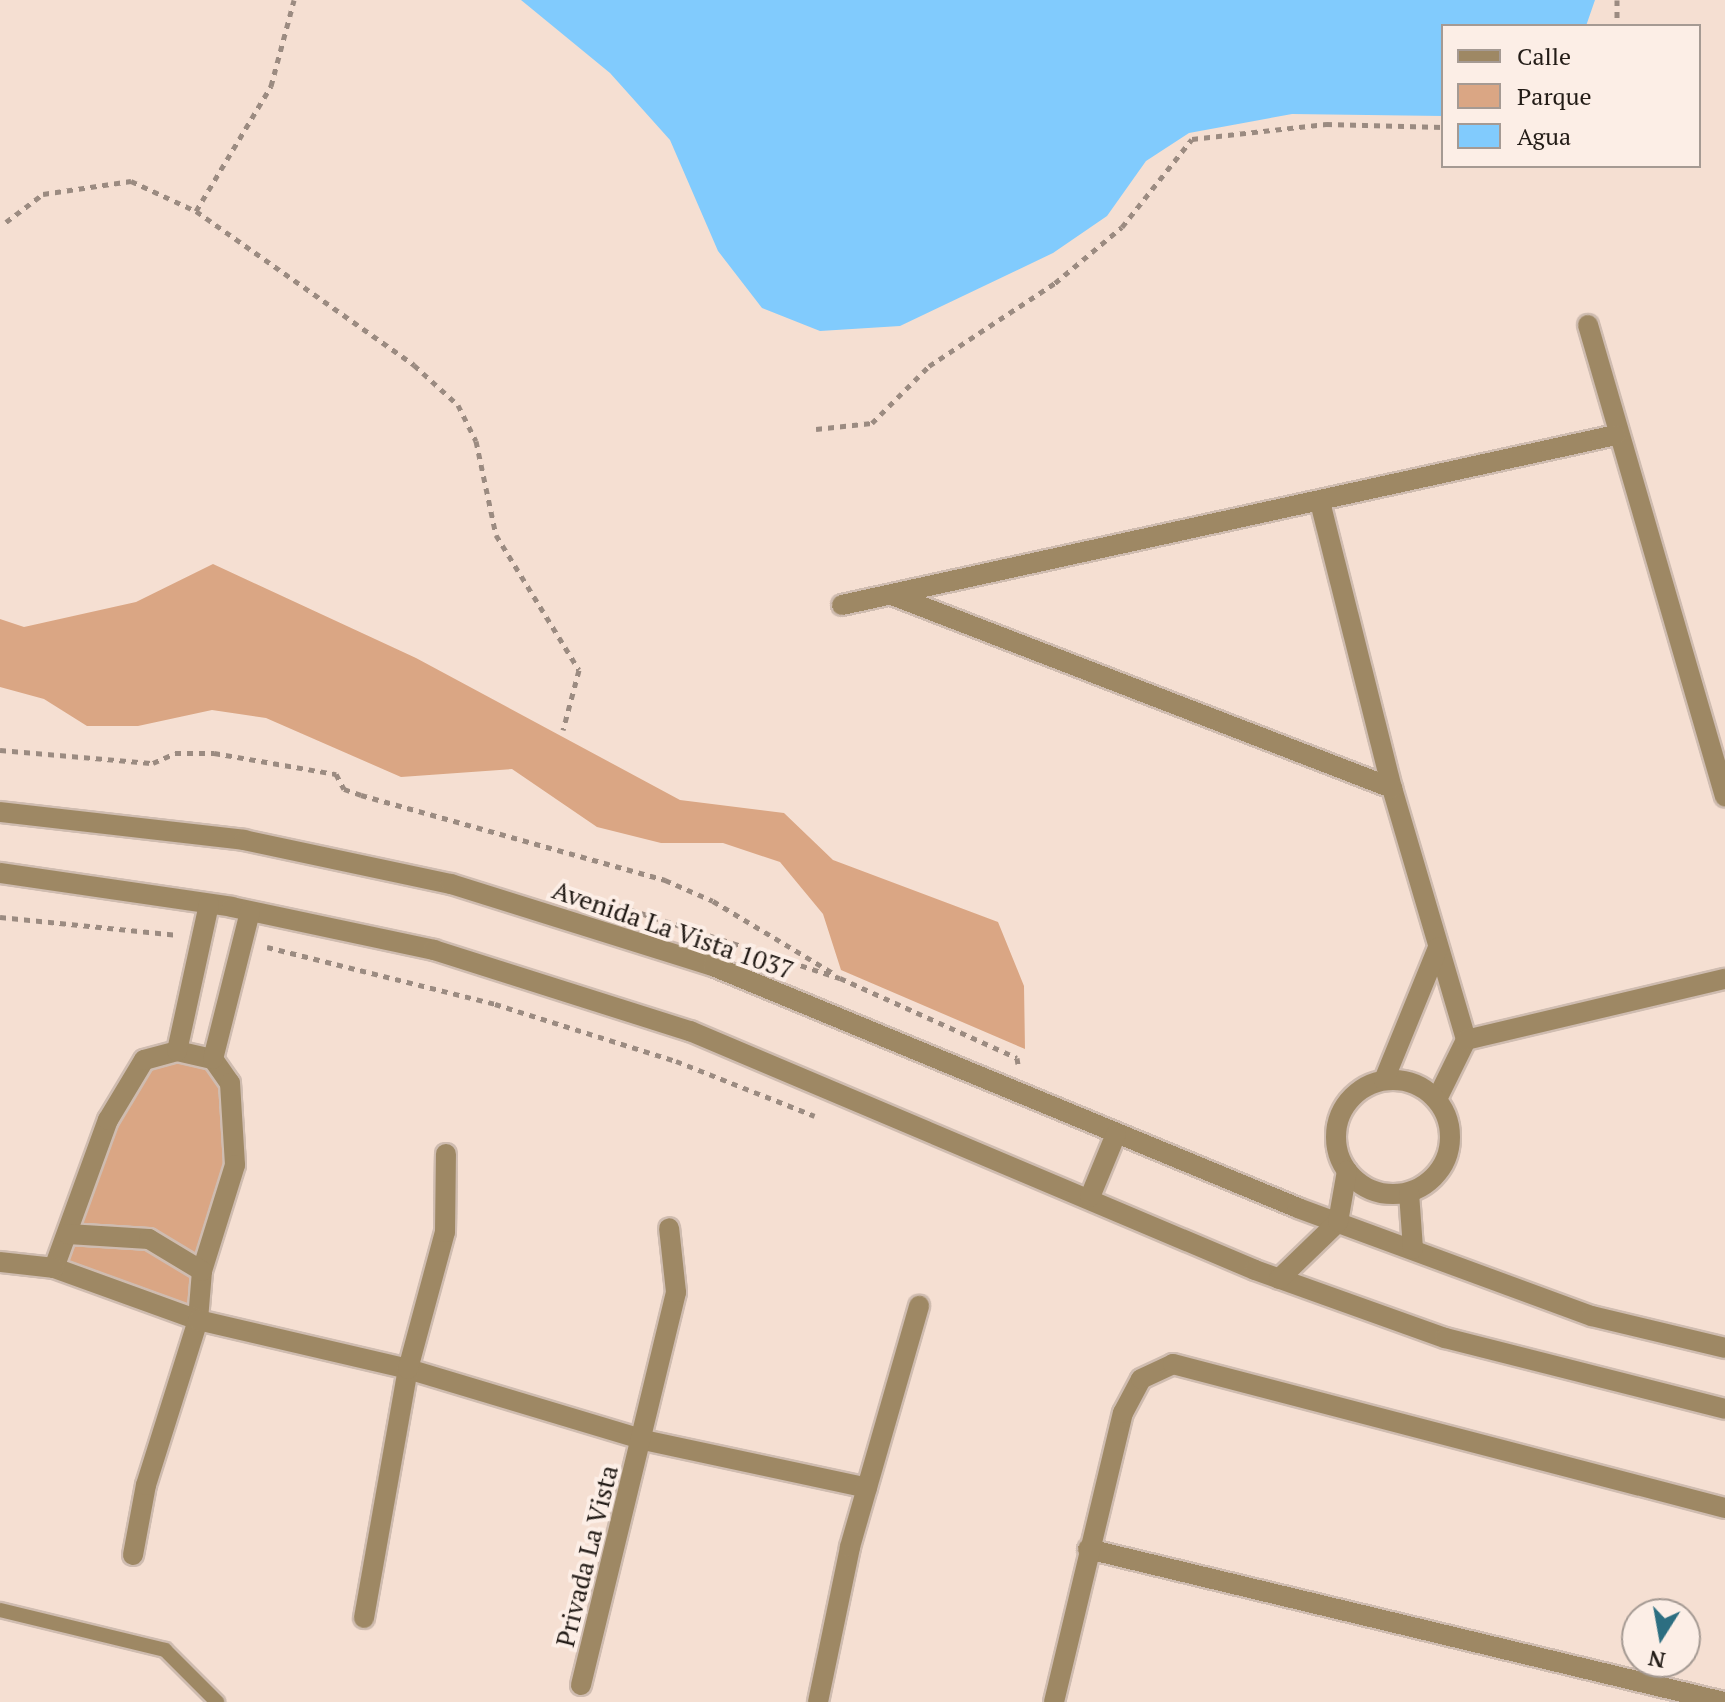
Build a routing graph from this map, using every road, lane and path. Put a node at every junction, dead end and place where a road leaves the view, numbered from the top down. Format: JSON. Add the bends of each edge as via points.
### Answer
{"nodes":[{"id":1,"x":294,"y":0,"type":"edge"},
{"id":2,"x":1617,"y":0,"type":"edge"},
{"id":3,"x":1617,"y":24,"type":"edge"},
{"id":4,"x":1441,"y":127,"type":"edge"},
{"id":5,"x":196,"y":211,"type":"junction"},
{"id":6,"x":6,"y":222,"type":"dead end"},
{"id":7,"x":1588,"y":325,"type":"dead end"},
{"id":8,"x":816,"y":429,"type":"dead end"},
{"id":9,"x":1616,"y":435,"type":"junction"},
{"id":10,"x":1320,"y":502,"type":"junction"},
{"id":11,"x":892,"y":595,"type":"junction"},
{"id":12,"x":842,"y":605,"type":"dead end"},
{"id":13,"x":563,"y":730,"type":"dead end"},
{"id":14,"x":0,"y":750,"type":"edge"},
{"id":15,"x":1392,"y":788,"type":"junction"},
{"id":16,"x":1725,"y":797,"type":"edge"},
{"id":17,"x":0,"y":812,"type":"edge"},
{"id":18,"x":0,"y":873,"type":"edge"},
{"id":19,"x":209,"y":904,"type":"junction"},
{"id":20,"x":250,"y":912,"type":"junction"},
{"id":21,"x":0,"y":917,"type":"edge"},
{"id":22,"x":203,"y":936,"type":"junction"},
{"id":23,"x":242,"y":942,"type":"junction"},
{"id":24,"x":1438,"y":948,"type":"junction"},
{"id":25,"x":840,"y":978,"type":"dead end"},
{"id":26,"x":1725,"y":979,"type":"edge"},
{"id":27,"x":1466,"y":1040,"type":"junction"},
{"id":28,"x":177,"y":1051,"type":"junction"},
{"id":29,"x":213,"y":1059,"type":"junction"},
{"id":30,"x":1384,"y":1080,"type":"junction"},
{"id":31,"x":1437,"y":1099,"type":"junction"},
{"id":32,"x":827,"y":1121,"type":"dead end"},
{"id":33,"x":1116,"y":1134,"type":"junction"},
{"id":34,"x":446,"y":1154,"type":"dead end"},
{"id":35,"x":1347,"y":1171,"type":"junction"},
{"id":36,"x":1409,"y":1193,"type":"junction"},
{"id":37,"x":1090,"y":1197,"type":"junction"},
{"id":38,"x":1338,"y":1222,"type":"junction"},
{"id":39,"x":669,"y":1228,"type":"dead end"},
{"id":40,"x":68,"y":1234,"type":"junction"},
{"id":41,"x":1413,"y":1249,"type":"junction"},
{"id":42,"x":0,"y":1262,"type":"edge"},
{"id":43,"x":54,"y":1268,"type":"junction"},
{"id":44,"x":202,"y":1271,"type":"junction"},
{"id":45,"x":1279,"y":1279,"type":"junction"},
{"id":46,"x":919,"y":1306,"type":"dead end"},
{"id":47,"x":198,"y":1320,"type":"junction"},
{"id":48,"x":1725,"y":1348,"type":"edge"},
{"id":49,"x":408,"y":1369,"type":"junction"},
{"id":50,"x":1725,"y":1409,"type":"edge"},
{"id":51,"x":644,"y":1440,"type":"junction"},
{"id":52,"x":867,"y":1488,"type":"junction"},
{"id":53,"x":1725,"y":1508,"type":"edge"},
{"id":54,"x":1088,"y":1549,"type":"junction"},
{"id":55,"x":133,"y":1555,"type":"dead end"},
{"id":56,"x":0,"y":1610,"type":"edge"},
{"id":57,"x":364,"y":1618,"type":"dead end"},
{"id":58,"x":581,"y":1685,"type":"dead end"},
{"id":59,"x":217,"y":1702,"type":"edge"},
{"id":60,"x":818,"y":1702,"type":"edge"},
{"id":61,"x":1054,"y":1702,"type":"edge"},
{"id":62,"x":1724,"y":1702,"type":"edge"}],
"edges":[{"from":1,"to":5,"type":"path","via":[[271,86]]},
{"from":2,"to":3,"type":"path"},
{"from":4,"to":8,"type":"path","via":[[1326,124],[1192,139],[1122,227],[1055,283],[929,366],[872,423]]},
{"from":5,"to":6,"type":"path","via":[[131,181],[43,194]]},
{"from":5,"to":13,"type":"path","via":[[414,365],[458,405],[476,441],[496,535],[579,670]]},
{"from":7,"to":9,"type":"street"},
{"from":9,"to":10,"type":"street"},
{"from":9,"to":16,"type":"street"},
{"from":10,"to":11,"type":"street"},
{"from":10,"to":15,"type":"street"},
{"from":11,"to":12,"type":"street"},
{"from":11,"to":15,"type":"street"},
{"from":14,"to":25,"type":"path","via":[[153,763],[175,753],[214,753],[336,774],[344,789],[361,795],[665,880],[811,955]]},
{"from":15,"to":24,"type":"street"},
{"from":17,"to":33,"type":"street","name":"Avenida La Vista 1037","via":[[244,840],[451,884],[713,966]]},
{"from":18,"to":19,"type":"street"},
{"from":19,"to":20,"type":"street"},
{"from":19,"to":22,"type":"street"},
{"from":20,"to":23,"type":"street"},
{"from":20,"to":37,"type":"street","via":[[434,950],[690,1031]]},
{"from":21,"to":22,"type":"path"},
{"from":22,"to":28,"type":"street"},
{"from":23,"to":29,"type":"street"},
{"from":23,"to":32,"type":"path","via":[[347,962],[495,1004],[676,1061]]},
{"from":24,"to":27,"type":"street"},
{"from":24,"to":30,"type":"street"},
{"from":26,"to":27,"type":"street"},
{"from":27,"to":31,"type":"street"},
{"from":28,"to":29,"type":"street"},
{"from":28,"to":40,"type":"street","via":[[144,1060],[108,1120]]},
{"from":29,"to":44,"type":"street","via":[[230,1083],[235,1165]]},
{"from":30,"to":31,"type":"street","via":[[1413,1083]]},
{"from":30,"to":35,"type":"street","via":[[1368,1085],[1343,1108],[1335,1140]]},
{"from":31,"to":36,"type":"street","via":[[1450,1125],[1449,1153],[1434,1178]]},
{"from":33,"to":37,"type":"street"},
{"from":33,"to":38,"type":"street","name":"Avenida La Vista 1037"},
{"from":34,"to":49,"type":"street","via":[[445,1232]]},
{"from":35,"to":36,"type":"street","via":[[1381,1193]]},
{"from":35,"to":38,"type":"street"},
{"from":36,"to":41,"type":"street"},
{"from":37,"to":45,"type":"street"},
{"from":38,"to":41,"type":"street","name":"Avenida La Vista 1037"},
{"from":38,"to":45,"type":"street"},
{"from":39,"to":51,"type":"street","name":"Privada La Vista","via":[[676,1292]]},
{"from":40,"to":43,"type":"street"},
{"from":40,"to":44,"type":"street","via":[[149,1239]]},
{"from":41,"to":48,"type":"street","name":"Avenida La Vista 1037","via":[[1592,1316]]},
{"from":42,"to":43,"type":"street","name":"Privada La Vista"},
{"from":43,"to":47,"type":"street","name":"Privada La Vista"},
{"from":44,"to":47,"type":"street"},
{"from":45,"to":50,"type":"street","via":[[1445,1338]]},
{"from":46,"to":52,"type":"street"},
{"from":47,"to":49,"type":"street","name":"Privada La Vista"},
{"from":47,"to":55,"type":"street","via":[[146,1485]]},
{"from":49,"to":51,"type":"street","name":"Privada La Vista"},
{"from":49,"to":57,"type":"street"},
{"from":51,"to":52,"type":"street","name":"Privada La Vista"},
{"from":51,"to":58,"type":"street","name":"Privada La Vista"},
{"from":52,"to":60,"type":"street"},
{"from":53,"to":54,"type":"street","via":[[1173,1364],[1141,1379],[1123,1413]]},
{"from":54,"to":61,"type":"street"},
{"from":54,"to":62,"type":"street"},
{"from":56,"to":59,"type":"lane","via":[[165,1650]]}]}
